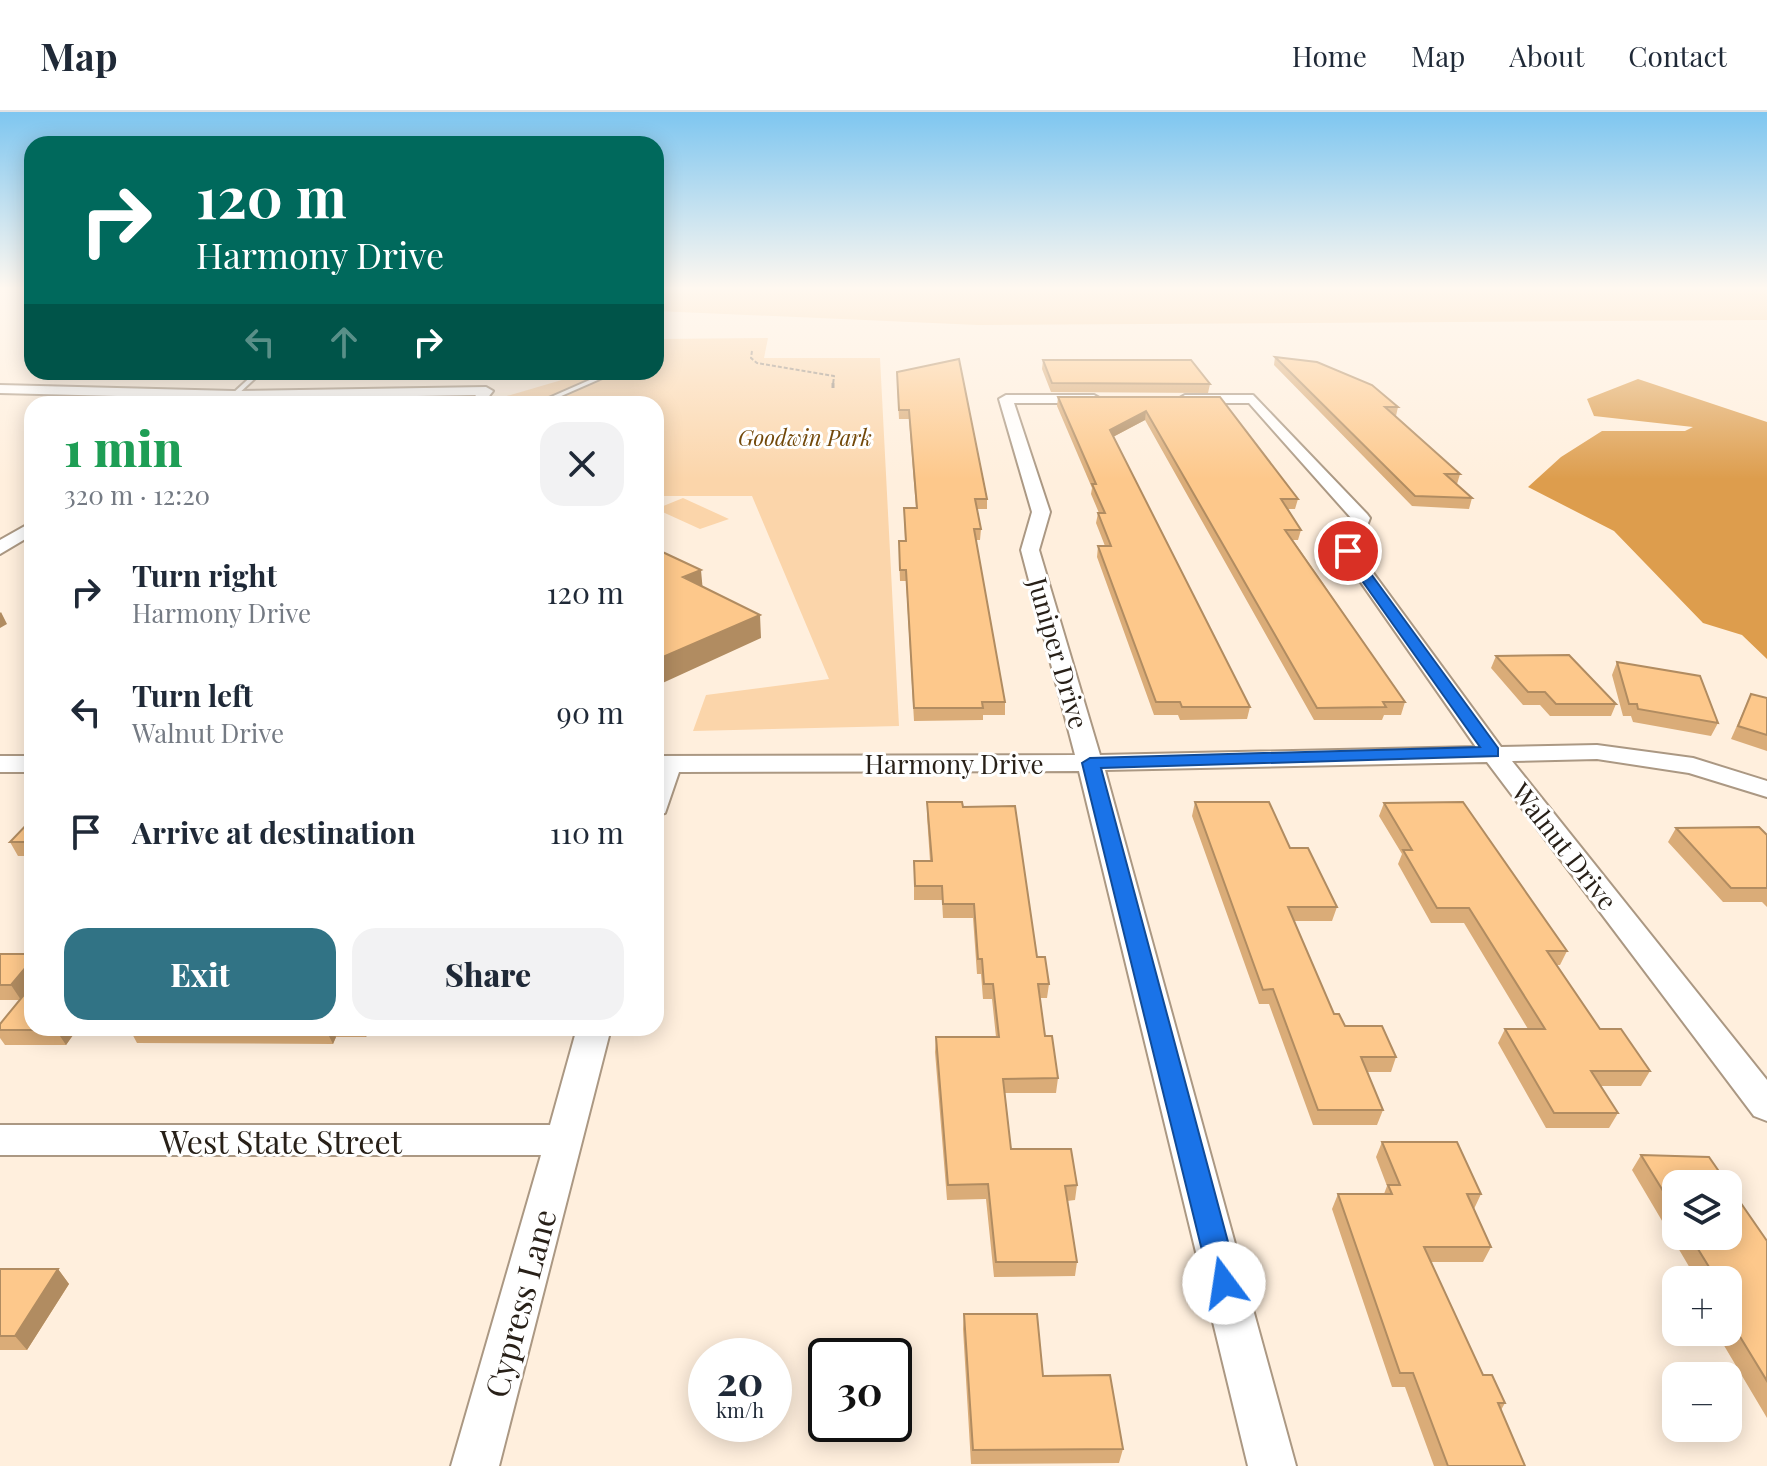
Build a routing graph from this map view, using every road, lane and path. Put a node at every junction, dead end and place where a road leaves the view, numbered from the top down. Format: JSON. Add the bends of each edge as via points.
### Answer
{"nodes":[{"id":1,"x":752,"y":352,"type":"edge"},
{"id":2,"x":250,"y":380,"type":"edge"},
{"id":3,"x":594,"y":380,"type":"edge"},
{"id":4,"x":833,"y":388,"type":"dead end"},
{"id":5,"x":0,"y":389,"type":"edge"},
{"id":6,"x":20,"y":389,"type":"junction"},
{"id":7,"x":234,"y":395,"type":"junction"},
{"id":8,"x":316,"y":396,"type":"edge"},
{"id":9,"x":557,"y":396,"type":"edge"},
{"id":10,"x":0,"y":398,"type":"edge"},
{"id":11,"x":1114,"y":399,"type":"edge"},
{"id":12,"x":1161,"y":399,"type":"edge"},
{"id":13,"x":24,"y":532,"type":"edge"},
{"id":14,"x":0,"y":548,"type":"edge"},
{"id":15,"x":1492,"y":752,"type":"junction"},
{"id":16,"x":1090,"y":763,"type":"junction"},
{"id":17,"x":0,"y":764,"type":"edge"},
{"id":18,"x":24,"y":764,"type":"edge"},
{"id":19,"x":664,"y":764,"type":"edge"},
{"id":20,"x":1767,"y":789,"type":"edge"},
{"id":21,"x":592,"y":1036,"type":"edge"},
{"id":22,"x":1767,"y":1106,"type":"edge"},
{"id":23,"x":0,"y":1140,"type":"edge"},
{"id":24,"x":562,"y":1140,"type":"junction"},
{"id":25,"x":475,"y":1466,"type":"edge"},
{"id":26,"x":1272,"y":1466,"type":"edge"}],
"edges":[{"from":1,"to":4,"type":"path","via":[[757,364],[834,376]]},
{"from":2,"to":7,"type":"lane"},
{"from":3,"to":9,"type":"lane"},
{"from":5,"to":6,"type":"street"},
{"from":6,"to":7,"type":"street"},
{"from":6,"to":10,"type":"street"},
{"from":7,"to":8,"type":"street"},
{"from":11,"to":16,"type":"street","name":"Juniper Drive","via":[[1006,399],[1041,512],[1030,550]]},
{"from":12,"to":15,"type":"street","name":"Walnut Drive","via":[[1253,399],[1361,518],[1348,551]]},
{"from":13,"to":14,"type":"street"},
{"from":15,"to":16,"type":"street","name":"Harmony Drive"},
{"from":15,"to":20,"type":"street","name":"Harmony Drive","via":[[1642,756]]},
{"from":15,"to":22,"type":"street","name":"Walnut Drive"},
{"from":16,"to":19,"type":"street","name":"Harmony Drive"},
{"from":16,"to":26,"type":"street","name":"Juniper Drive"},
{"from":17,"to":18,"type":"street"},
{"from":21,"to":24,"type":"street","name":"Cypress Lane"},
{"from":23,"to":24,"type":"street","name":"West State Street"},
{"from":24,"to":25,"type":"street","name":"Cypress Lane"}]}
